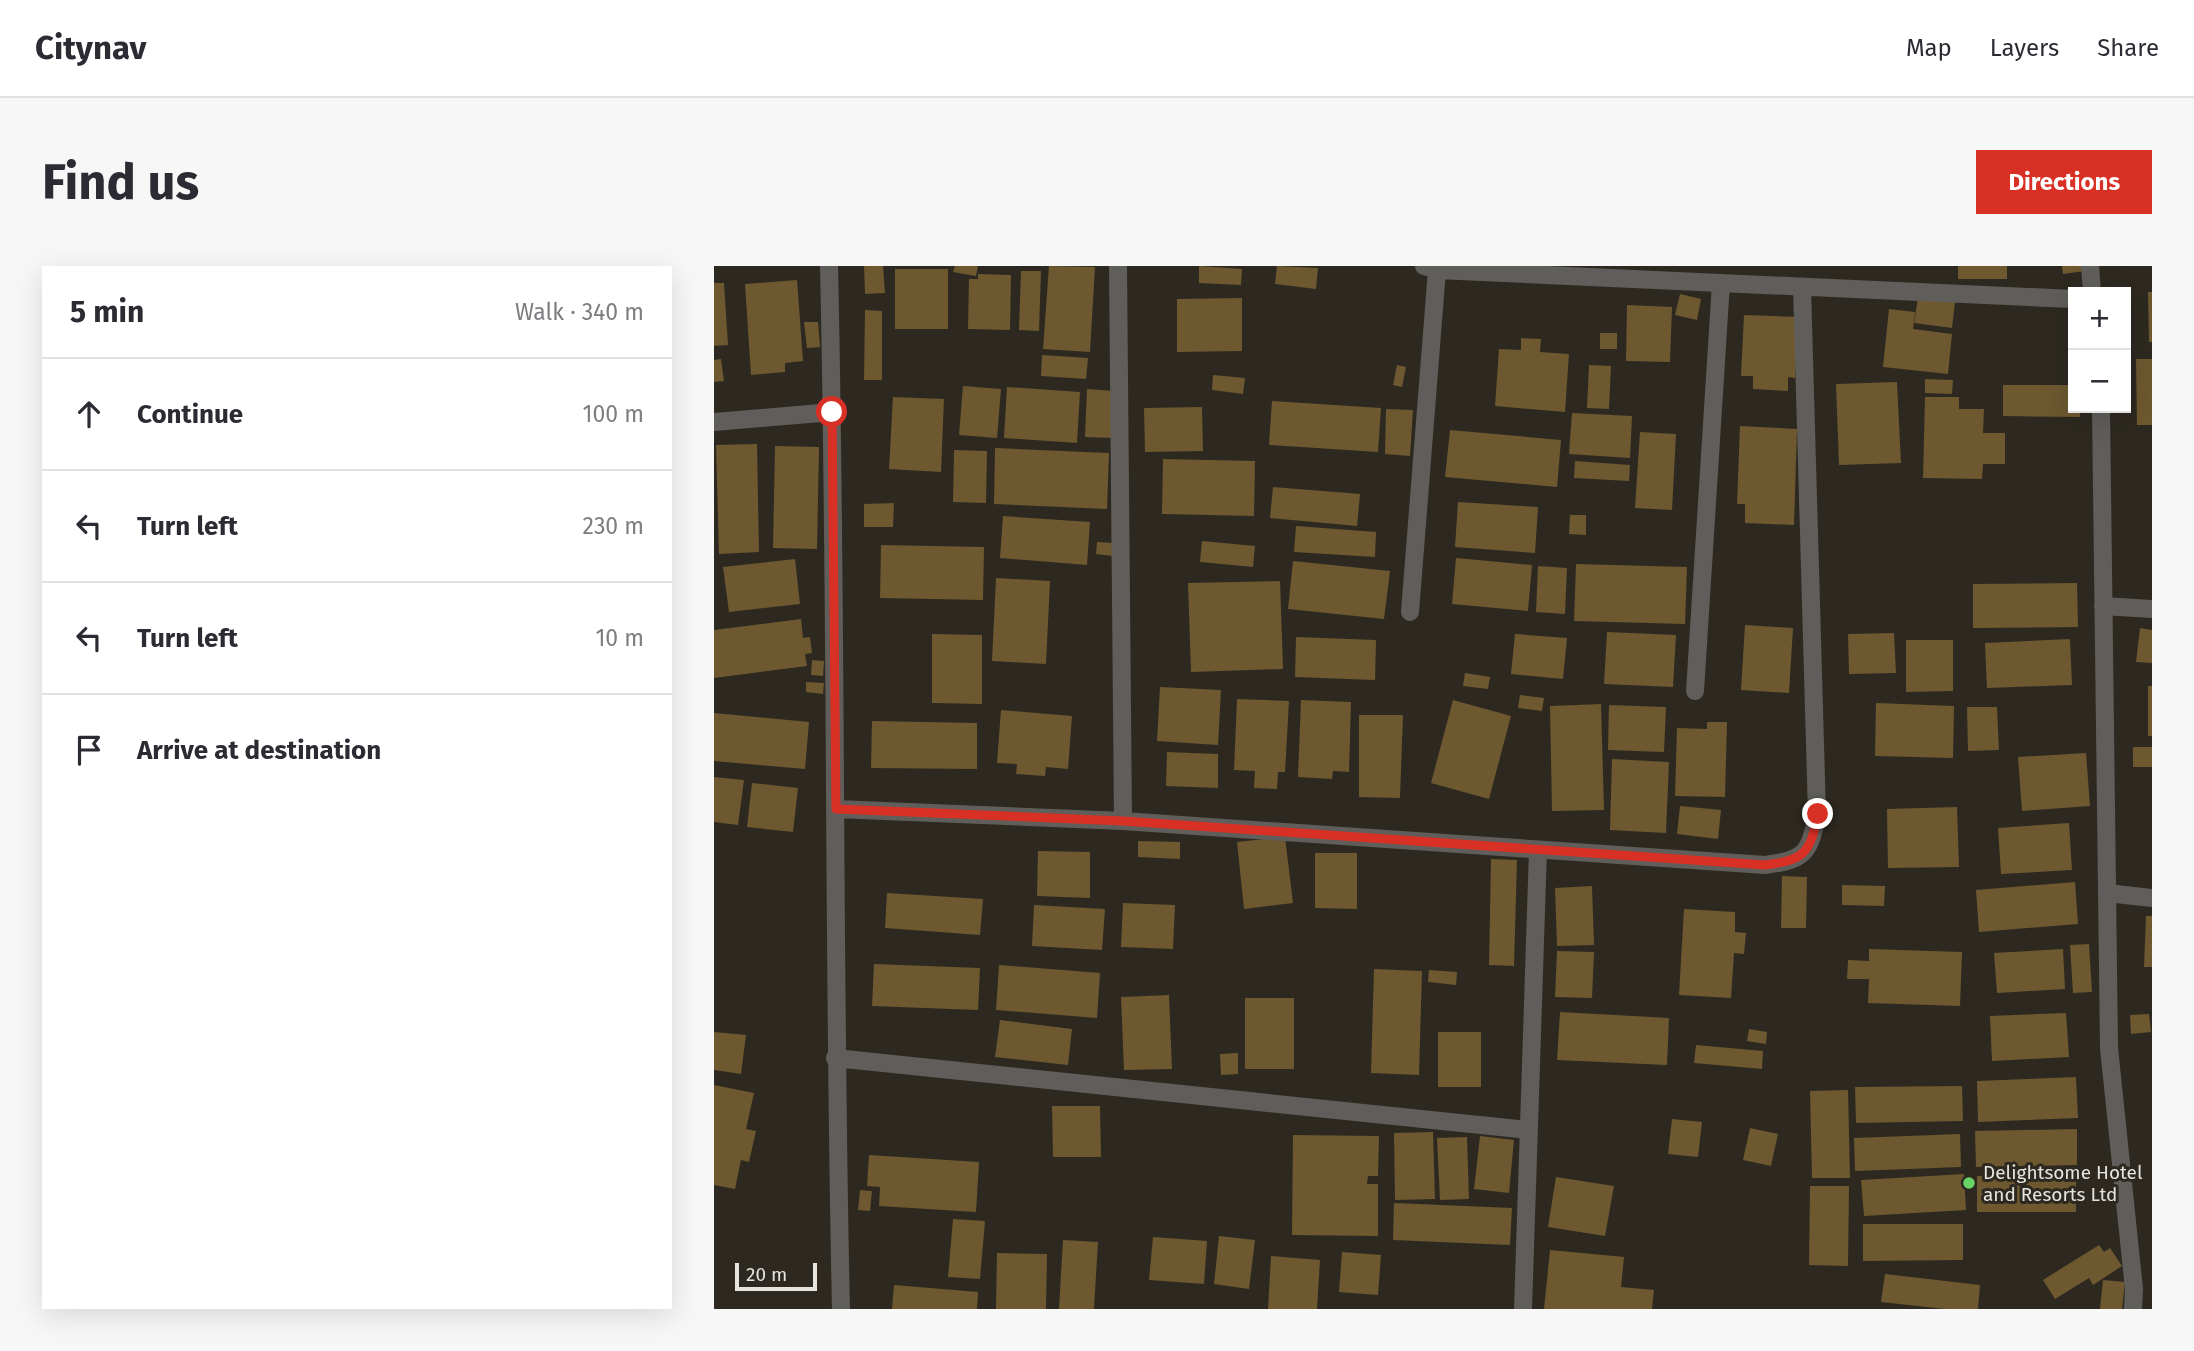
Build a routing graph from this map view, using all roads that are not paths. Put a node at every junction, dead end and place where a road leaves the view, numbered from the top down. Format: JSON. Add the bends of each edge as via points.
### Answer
{"nodes":[{"id":1,"x":829,"y":266,"type":"edge"},
{"id":2,"x":1118,"y":266,"type":"edge"},
{"id":3,"x":2090,"y":266,"type":"edge"},
{"id":4,"x":1431,"y":268,"type":"edge"},
{"id":5,"x":1720,"y":283,"type":"junction"},
{"id":6,"x":2092,"y":287,"type":"edge"},
{"id":7,"x":1801,"y":288,"type":"junction"},
{"id":8,"x":2068,"y":299,"type":"edge"},
{"id":9,"x":832,"y":412,"type":"junction"},
{"id":10,"x":2101,"y":413,"type":"edge"},
{"id":11,"x":714,"y":422,"type":"edge"},
{"id":12,"x":2103,"y":606,"type":"junction"},
{"id":13,"x":2152,"y":610,"type":"edge"},
{"id":14,"x":1410,"y":612,"type":"dead end"},
{"id":15,"x":1695,"y":691,"type":"dead end"},
{"id":16,"x":836,"y":809,"type":"junction"},
{"id":17,"x":1123,"y":821,"type":"junction"},
{"id":18,"x":1538,"y":850,"type":"junction"},
{"id":19,"x":2107,"y":893,"type":"junction"},
{"id":20,"x":2152,"y":898,"type":"edge"},
{"id":21,"x":835,"y":1058,"type":"junction"},
{"id":22,"x":1528,"y":1130,"type":"junction"},
{"id":23,"x":842,"y":1309,"type":"edge"},
{"id":24,"x":1524,"y":1309,"type":"edge"},
{"id":25,"x":2133,"y":1309,"type":"edge"}],
"edges":[{"from":1,"to":9,"type":"street"},
{"from":2,"to":17,"type":"street"},
{"from":3,"to":6,"type":"street"},
{"from":4,"to":5,"type":"street"},
{"from":4,"to":14,"type":"street"},
{"from":5,"to":7,"type":"street"},
{"from":5,"to":15,"type":"street"},
{"from":7,"to":8,"type":"street"},
{"from":7,"to":18,"type":"street","via":[[1818,814],[1811,844],[1795,861],[1765,865]]},
{"from":9,"to":11,"type":"street"},
{"from":9,"to":16,"type":"street"},
{"from":10,"to":12,"type":"street"},
{"from":12,"to":13,"type":"street"},
{"from":12,"to":19,"type":"street"},
{"from":16,"to":17,"type":"street"},
{"from":16,"to":21,"type":"street"},
{"from":17,"to":18,"type":"street"},
{"from":18,"to":22,"type":"street"},
{"from":19,"to":20,"type":"street"},
{"from":19,"to":25,"type":"street","via":[[2109,1048]]},
{"from":21,"to":22,"type":"street"},
{"from":21,"to":23,"type":"street"},
{"from":22,"to":24,"type":"street"}]}
